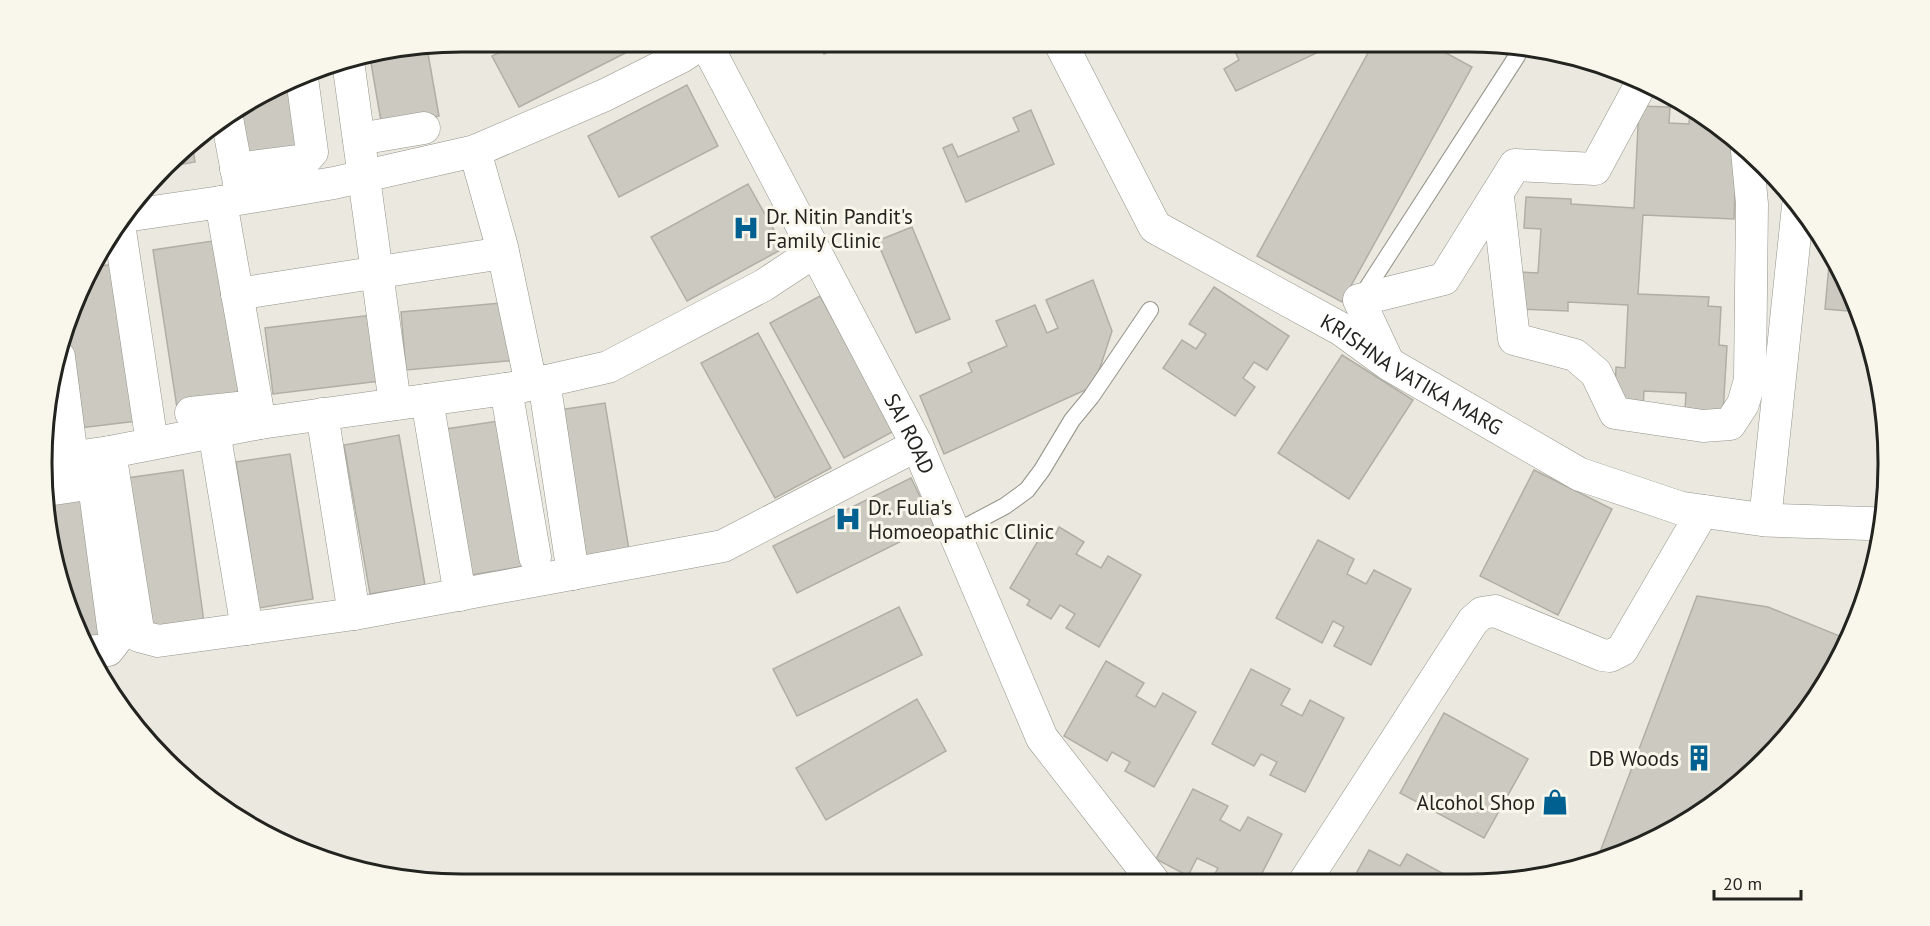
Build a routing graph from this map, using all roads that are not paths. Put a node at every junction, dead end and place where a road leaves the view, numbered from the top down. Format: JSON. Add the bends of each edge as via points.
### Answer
{"nodes":[{"id":1,"x":689,"y":52,"type":"edge"},
{"id":2,"x":709,"y":52,"type":"edge"},
{"id":3,"x":1065,"y":52,"type":"edge"},
{"id":4,"x":1517,"y":56,"type":"edge"},
{"id":5,"x":349,"y":68,"type":"edge"},
{"id":6,"x":303,"y":85,"type":"edge"},
{"id":7,"x":1638,"y":90,"type":"edge"},
{"id":8,"x":228,"y":127,"type":"edge"},
{"id":9,"x":424,"y":128,"type":"dead end"},
{"id":10,"x":359,"y":139,"type":"junction"},
{"id":11,"x":475,"y":151,"type":"junction"},
{"id":12,"x":1748,"y":164,"type":"edge"},
{"id":13,"x":364,"y":176,"type":"junction"},
{"id":14,"x":233,"y":190,"type":"junction"},
{"id":15,"x":1498,"y":197,"type":"junction"},
{"id":16,"x":137,"y":213,"type":"edge"},
{"id":17,"x":1797,"y":218,"type":"edge"},
{"id":18,"x":121,"y":237,"type":"edge"},
{"id":19,"x":814,"y":252,"type":"junction"},
{"id":20,"x":503,"y":253,"type":"junction"},
{"id":21,"x":376,"y":274,"type":"junction"},
{"id":22,"x":237,"y":294,"type":"junction"},
{"id":23,"x":1359,"y":300,"type":"junction"},
{"id":24,"x":1150,"y":310,"type":"dead end"},
{"id":25,"x":1341,"y":329,"type":"junction"},
{"id":26,"x":1389,"y":363,"type":"junction"},
{"id":27,"x":62,"y":373,"type":"edge"},
{"id":28,"x":527,"y":385,"type":"junction"},
{"id":29,"x":427,"y":400,"type":"junction"},
{"id":30,"x":395,"y":404,"type":"junction"},
{"id":31,"x":259,"y":414,"type":"junction"},
{"id":32,"x":322,"y":414,"type":"junction"},
{"id":33,"x":202,"y":422,"type":"junction"},
{"id":34,"x":151,"y":435,"type":"junction"},
{"id":35,"x":917,"y":445,"type":"junction"},
{"id":36,"x":79,"y":452,"type":"edge"},
{"id":37,"x":53,"y":483,"type":"edge"},
{"id":38,"x":1703,"y":511,"type":"junction"},
{"id":39,"x":1765,"y":520,"type":"junction"},
{"id":40,"x":1873,"y":524,"type":"edge"},
{"id":41,"x":954,"y":533,"type":"junction"},
{"id":42,"x":535,"y":557,"type":"dead end"},
{"id":43,"x":573,"y":574,"type":"junction"},
{"id":44,"x":460,"y":595,"type":"junction"},
{"id":45,"x":354,"y":615,"type":"junction"},
{"id":46,"x":247,"y":630,"type":"junction"},
{"id":47,"x":98,"y":651,"type":"edge"},
{"id":48,"x":1148,"y":874,"type":"edge"},
{"id":49,"x":1310,"y":874,"type":"edge"}],
"edges":[{"from":1,"to":11,"type":"street","via":[[605,95]]},
{"from":2,"to":19,"type":"street","name":"SAI ROAD"},
{"from":3,"to":25,"type":"street","name":"KRISHNA VATIKA MARG","via":[[1155,227]]},
{"from":4,"to":23,"type":"lane"},
{"from":5,"to":10,"type":"street"},
{"from":6,"to":14,"type":"street","via":[[312,152],[305,160]]},
{"from":7,"to":15,"type":"street","via":[[1595,169],[1515,165]]},
{"from":8,"to":14,"type":"street"},
{"from":9,"to":10,"type":"street"},
{"from":10,"to":13,"type":"street"},
{"from":11,"to":13,"type":"street"},
{"from":11,"to":20,"type":"street"},
{"from":12,"to":15,"type":"street","via":[[1752,204],[1750,380],[1743,404],[1730,424],[1703,426],[1615,413],[1596,373],[1575,355],[1514,339]]},
{"from":13,"to":14,"type":"street"},
{"from":13,"to":21,"type":"street"},
{"from":14,"to":16,"type":"street"},
{"from":14,"to":22,"type":"street"},
{"from":15,"to":23,"type":"street","via":[[1444,279]]},
{"from":17,"to":39,"type":"street"},
{"from":18,"to":34,"type":"street"},
{"from":19,"to":28,"type":"street","via":[[764,285],[608,367]]},
{"from":19,"to":35,"type":"street","name":"SAI ROAD"},
{"from":20,"to":21,"type":"street"},
{"from":20,"to":28,"type":"street"},
{"from":21,"to":22,"type":"street"},
{"from":21,"to":30,"type":"street"},
{"from":22,"to":31,"type":"street"},
{"from":23,"to":25,"type":"lane"},
{"from":23,"to":26,"type":"street"},
{"from":24,"to":41,"type":"lane","via":[[1027,490]]},
{"from":25,"to":26,"type":"street","name":"KRISHNA VATIKA MARG"},
{"from":26,"to":38,"type":"street","name":"KRISHNA VATIKA MARG","via":[[1579,474],[1680,508]]},
{"from":27,"to":36,"type":"street"},
{"from":28,"to":29,"type":"street"},
{"from":28,"to":42,"type":"street"},
{"from":28,"to":43,"type":"street"},
{"from":29,"to":30,"type":"street"},
{"from":29,"to":44,"type":"street"},
{"from":30,"to":32,"type":"street"},
{"from":31,"to":32,"type":"street"},
{"from":31,"to":33,"type":"street"},
{"from":32,"to":45,"type":"street"},
{"from":33,"to":34,"type":"street"},
{"from":33,"to":46,"type":"street"},
{"from":34,"to":36,"type":"street"},
{"from":35,"to":41,"type":"street","name":"SAI ROAD"},
{"from":35,"to":43,"type":"street","via":[[723,546]]},
{"from":36,"to":37,"type":"street"},
{"from":36,"to":46,"type":"street","via":[[140,636],[158,641]]},
{"from":36,"to":47,"type":"street","via":[[115,641],[108,650]]},
{"from":38,"to":39,"type":"street","name":"KRISHNA VATIKA MARG"},
{"from":38,"to":49,"type":"street","via":[[1617,654],[1602,655],[1495,611],[1482,613],[1473,621]]},
{"from":39,"to":40,"type":"street","name":"KRISHNA VATIKA MARG"},
{"from":41,"to":48,"type":"street","name":"SAI ROAD","via":[[1041,738]]},
{"from":43,"to":44,"type":"street"},
{"from":44,"to":45,"type":"street"},
{"from":45,"to":46,"type":"street"}]}
